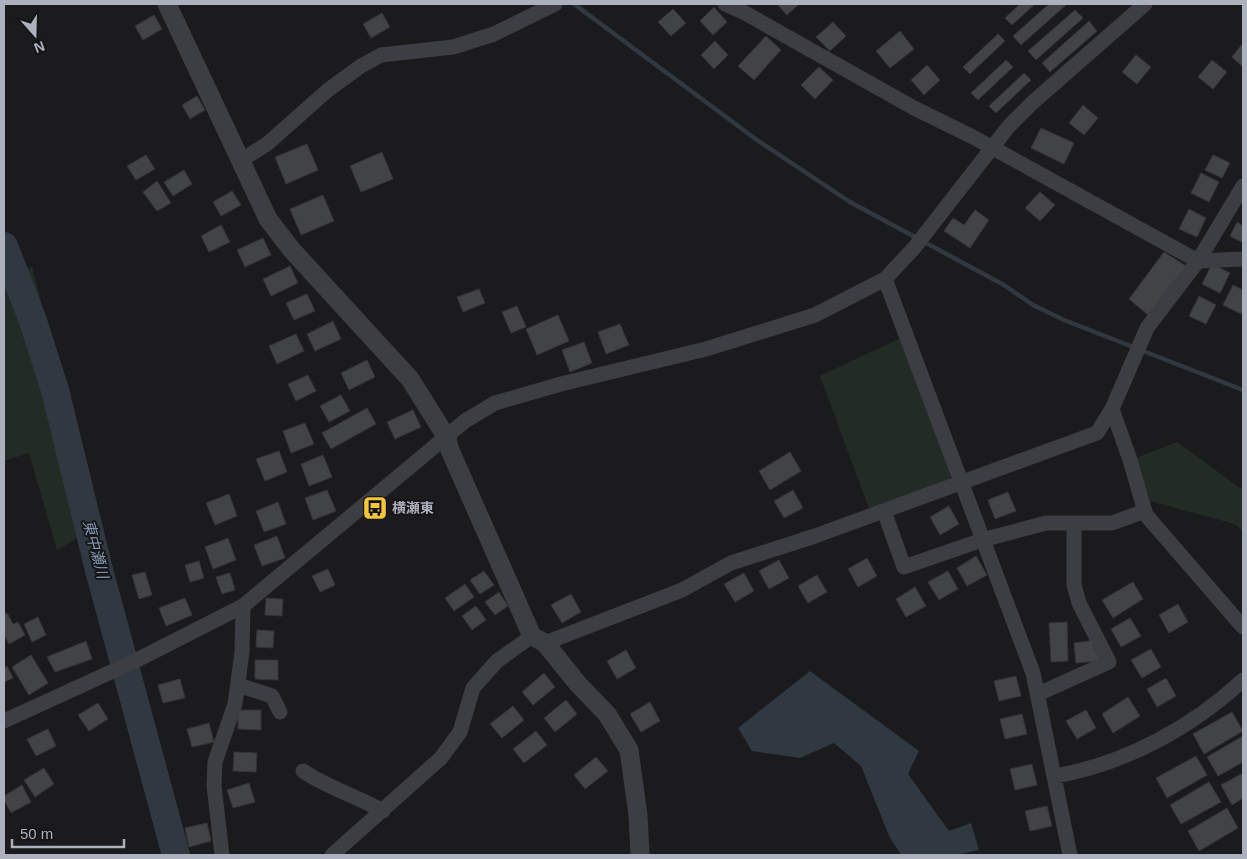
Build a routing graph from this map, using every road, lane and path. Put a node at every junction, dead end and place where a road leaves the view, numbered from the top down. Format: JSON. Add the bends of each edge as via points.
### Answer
{"nodes":[{"id":1,"x":167,"y":4,"type":"edge"},
{"id":2,"x":555,"y":4,"type":"edge"},
{"id":3,"x":725,"y":4,"type":"edge"},
{"id":4,"x":1146,"y":4,"type":"edge"},
{"id":5,"x":992,"y":148,"type":"junction"},
{"id":6,"x":240,"y":161,"type":"junction"},
{"id":7,"x":1243,"y":186,"type":"edge"},
{"id":8,"x":1243,"y":259,"type":"edge"},
{"id":9,"x":1198,"y":261,"type":"junction"},
{"id":10,"x":886,"y":279,"type":"junction"},
{"id":11,"x":1112,"y":409,"type":"junction"},
{"id":12,"x":447,"y":438,"type":"junction"},
{"id":13,"x":961,"y":482,"type":"junction"},
{"id":14,"x":884,"y":511,"type":"junction"},
{"id":15,"x":1145,"y":511,"type":"junction"},
{"id":16,"x":1074,"y":523,"type":"junction"},
{"id":17,"x":982,"y":540,"type":"junction"},
{"id":18,"x":243,"y":606,"type":"junction"},
{"id":19,"x":1243,"y":626,"type":"edge"},
{"id":20,"x":538,"y":639,"type":"junction"},
{"id":21,"x":1243,"y":680,"type":"edge"},
{"id":22,"x":238,"y":685,"type":"junction"},
{"id":23,"x":1038,"y":694,"type":"junction"},
{"id":24,"x":280,"y":712,"type":"dead end"},
{"id":25,"x":4,"y":720,"type":"edge"},
{"id":26,"x":303,"y":771,"type":"dead end"},
{"id":27,"x":1055,"y":776,"type":"junction"},
{"id":28,"x":383,"y":811,"type":"junction"},
{"id":29,"x":222,"y":855,"type":"edge"},
{"id":30,"x":332,"y":855,"type":"edge"},
{"id":31,"x":640,"y":855,"type":"edge"},
{"id":32,"x":1070,"y":855,"type":"edge"}],
"edges":[{"from":1,"to":6,"type":"street"},
{"from":2,"to":6,"type":"street","via":[[494,34],[453,47],[381,56],[328,90],[267,144]]},
{"from":3,"to":5,"type":"street"},
{"from":4,"to":5,"type":"street","via":[[1032,103]]},
{"from":5,"to":9,"type":"street"},
{"from":5,"to":10,"type":"street"},
{"from":6,"to":12,"type":"street","via":[[268,219],[285,242],[410,379]]},
{"from":7,"to":9,"type":"street"},
{"from":8,"to":9,"type":"street"},
{"from":9,"to":11,"type":"street","via":[[1144,336]]},
{"from":10,"to":12,"type":"street","via":[[815,315],[706,350],[495,403],[464,421]]},
{"from":10,"to":13,"type":"street"},
{"from":11,"to":13,"type":"street","via":[[1097,433]]},
{"from":11,"to":15,"type":"street"},
{"from":12,"to":18,"type":"street"},
{"from":12,"to":20,"type":"street"},
{"from":13,"to":14,"type":"street"},
{"from":13,"to":17,"type":"street"},
{"from":14,"to":17,"type":"street","via":[[904,568]]},
{"from":14,"to":20,"type":"street","via":[[731,563],[674,594]]},
{"from":15,"to":16,"type":"street","via":[[1112,523]]},
{"from":15,"to":19,"type":"street","via":[[1163,537]]},
{"from":16,"to":17,"type":"street","via":[[1046,523]]},
{"from":16,"to":23,"type":"street","via":[[1074,585],[1078,603],[1109,662]]},
{"from":17,"to":23,"type":"street"},
{"from":18,"to":22,"type":"street"},
{"from":18,"to":25,"type":"street","via":[[134,661]]},
{"from":20,"to":28,"type":"street","via":[[519,644],[485,672],[473,688],[460,732],[441,758]]},
{"from":20,"to":31,"type":"street","via":[[607,714],[629,750]]},
{"from":21,"to":27,"type":"street","via":[[1181,728],[1096,768]]},
{"from":22,"to":24,"type":"street","via":[[272,696]]},
{"from":22,"to":29,"type":"street","via":[[235,704],[215,762],[214,786]]},
{"from":23,"to":27,"type":"street"},
{"from":26,"to":28,"type":"street","via":[[322,784]]},
{"from":27,"to":32,"type":"street"},
{"from":28,"to":30,"type":"street"}]}
